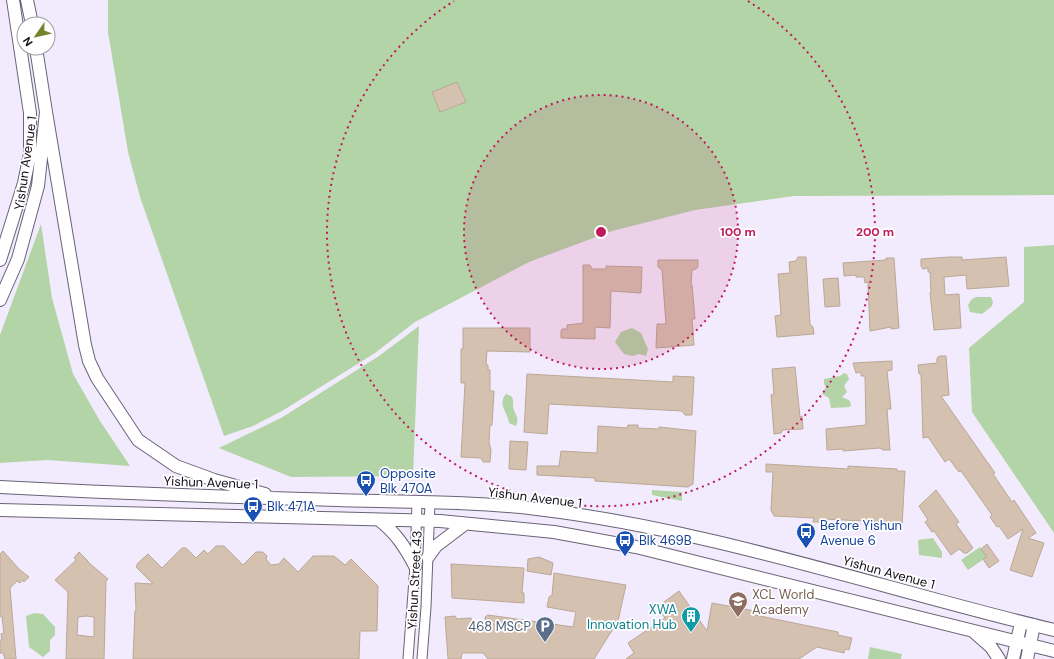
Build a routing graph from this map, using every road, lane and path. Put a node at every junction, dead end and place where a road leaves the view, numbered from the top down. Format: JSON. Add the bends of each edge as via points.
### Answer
{"nodes":[{"id":1,"x":13,"y":0,"type":"edge"},
{"id":2,"x":27,"y":0,"type":"edge"},
{"id":3,"x":30,"y":16,"type":"edge"},
{"id":4,"x":37,"y":56,"type":"edge"},
{"id":5,"x":46,"y":112,"type":"junction"},
{"id":6,"x":2,"y":256,"type":"edge"},
{"id":7,"x":18,"y":259,"type":"junction"},
{"id":8,"x":0,"y":300,"type":"edge"},
{"id":9,"x":0,"y":487,"type":"edge"},
{"id":10,"x":280,"y":498,"type":"junction"},
{"id":11,"x":417,"y":502,"type":"junction"},
{"id":12,"x":430,"y":502,"type":"junction"},
{"id":13,"x":0,"y":510,"type":"edge"},
{"id":14,"x":379,"y":520,"type":"junction"},
{"id":15,"x":423,"y":521,"type":"junction"},
{"id":16,"x":466,"y":524,"type":"junction"},
{"id":17,"x":428,"y":557,"type":"junction"},
{"id":18,"x":415,"y":566,"type":"junction"},
{"id":19,"x":1021,"y":623,"type":"junction"},
{"id":20,"x":1034,"y":625,"type":"junction"},
{"id":21,"x":972,"y":630,"type":"junction"},
{"id":22,"x":1054,"y":630,"type":"edge"},
{"id":23,"x":1017,"y":642,"type":"junction"},
{"id":24,"x":1030,"y":646,"type":"junction"},
{"id":25,"x":1054,"y":651,"type":"edge"},
{"id":26,"x":408,"y":659,"type":"edge"},
{"id":27,"x":422,"y":659,"type":"edge"},
{"id":28,"x":999,"y":659,"type":"edge"},
{"id":29,"x":1012,"y":659,"type":"edge"},
{"id":30,"x":1027,"y":659,"type":"edge"}],
"edges":[{"from":1,"to":6,"type":"main road","name":"Yishun Avenue 1","via":[[30,113],[30,154],[24,184]]},
{"from":2,"to":3,"type":"main road"},
{"from":4,"to":5,"type":"main road","name":"Yishun Avenue 1"},
{"from":5,"to":7,"type":"main road","name":"Yishun Avenue 1","via":[[38,186]]},
{"from":5,"to":10,"type":"main road","via":[[84,345],[97,378],[138,440],[176,466],[214,480]]},
{"from":6,"to":7,"type":"main road"},
{"from":7,"to":8,"type":"main road","name":"Yishun Avenue 1"},
{"from":9,"to":10,"type":"main road","name":"Yishun Avenue 1"},
{"from":10,"to":11,"type":"main road","name":"Yishun Avenue 1"},
{"from":11,"to":12,"type":"main road","name":"Yishun Avenue 1"},
{"from":11,"to":15,"type":"street","name":"Yishun Street 43"},
{"from":12,"to":15,"type":"street","name":"Yishun Street 43"},
{"from":12,"to":19,"type":"main road","name":"Yishun Avenue 1","via":[[536,509],[635,524],[808,564]]},
{"from":13,"to":14,"type":"main road"},
{"from":14,"to":15,"type":"main road"},
{"from":14,"to":18,"type":"main road","via":[[399,538]]},
{"from":15,"to":16,"type":"main road"},
{"from":15,"to":17,"type":"street","name":"Yishun Street 43"},
{"from":15,"to":18,"type":"street","name":"Yishun Street 43"},
{"from":16,"to":17,"type":"main road","via":[[436,546]]},
{"from":16,"to":21,"type":"main road","via":[[554,532],[636,547]]},
{"from":17,"to":27,"type":"street","name":"Yishun Street 43"},
{"from":18,"to":26,"type":"street","name":"Yishun Street 43"},
{"from":19,"to":20,"type":"main road","name":"Yishun Avenue 1"},
{"from":19,"to":23,"type":"main road"},
{"from":20,"to":22,"type":"main road","name":"Yishun Avenue 1"},
{"from":20,"to":24,"type":"main road"},
{"from":21,"to":23,"type":"main road"},
{"from":21,"to":28,"type":"main road","via":[[991,647]]},
{"from":23,"to":24,"type":"main road"},
{"from":23,"to":29,"type":"main road"},
{"from":24,"to":25,"type":"main road"},
{"from":24,"to":30,"type":"main road"}]}
